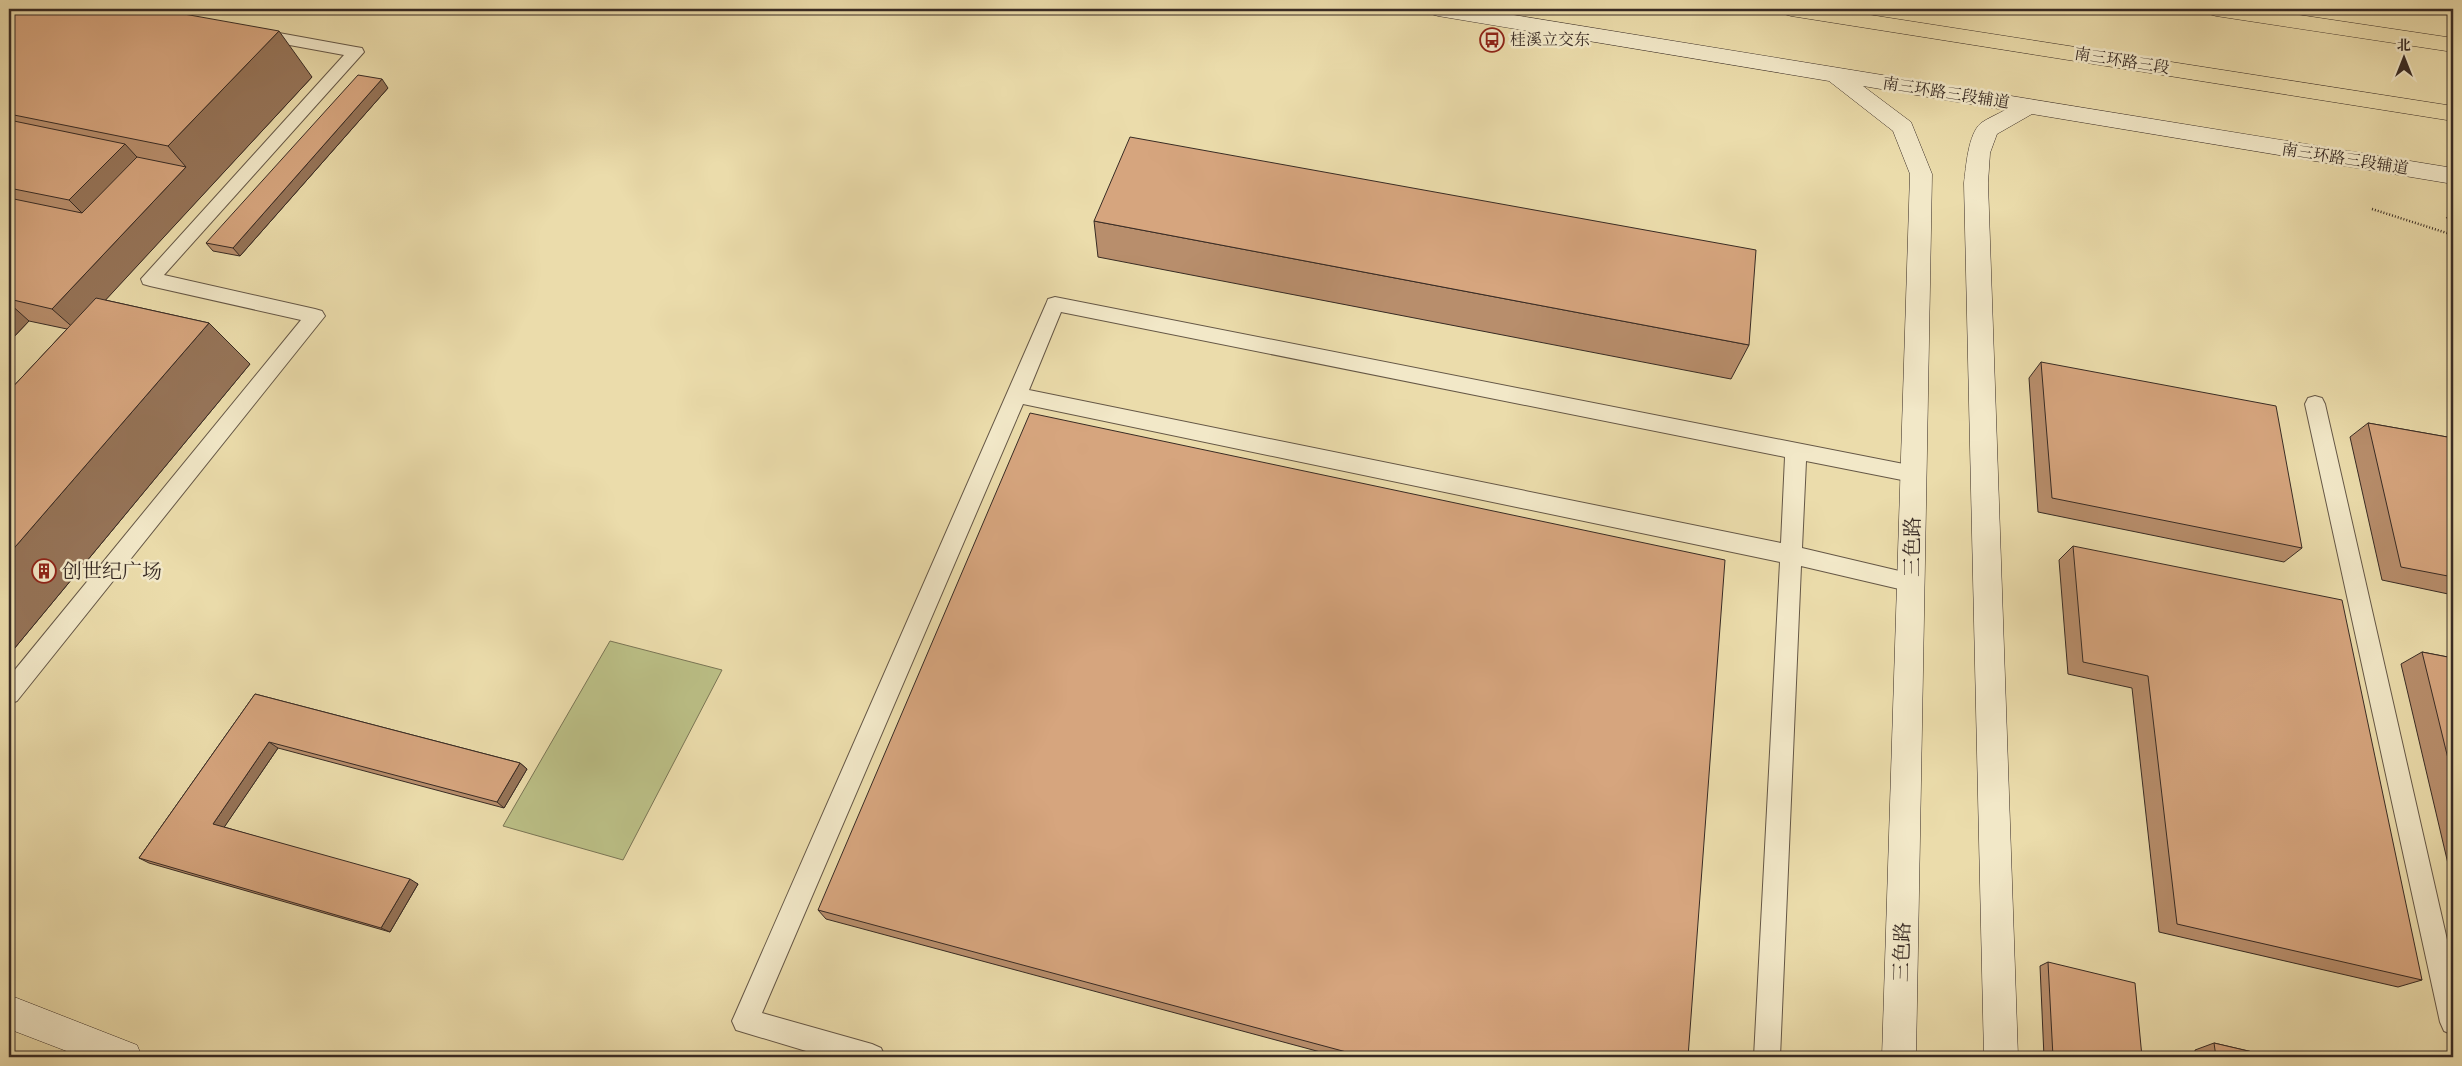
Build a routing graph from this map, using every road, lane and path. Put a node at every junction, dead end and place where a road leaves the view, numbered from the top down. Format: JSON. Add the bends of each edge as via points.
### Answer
{"nodes":[{"id":1,"x":1438,"y":9,"type":"edge"},
{"id":2,"x":1791,"y":9,"type":"edge"},
{"id":3,"x":2216,"y":9,"type":"edge"},
{"id":4,"x":242,"y":31,"type":"edge"},
{"id":5,"x":2453,"y":45,"type":"edge"},
{"id":6,"x":1834,"y":75,"type":"junction"},
{"id":7,"x":2030,"y":106,"type":"junction"},
{"id":8,"x":2453,"y":114,"type":"edge"},
{"id":9,"x":2453,"y":176,"type":"edge"},
{"id":10,"x":2372,"y":208,"type":"dead end"},
{"id":11,"x":2453,"y":218,"type":"edge"},
{"id":12,"x":2453,"y":234,"type":"edge"},
{"id":13,"x":1017,"y":395,"type":"junction"},
{"id":14,"x":2315,"y":404,"type":"dead end"},
{"id":15,"x":1796,"y":451,"type":"junction"},
{"id":16,"x":1912,"y":473,"type":"junction"},
{"id":17,"x":1792,"y":555,"type":"junction"},
{"id":18,"x":1912,"y":583,"type":"junction"},
{"id":19,"x":9,"y":694,"type":"edge"},
{"id":20,"x":9,"y":1012,"type":"edge"},
{"id":21,"x":2453,"y":1022,"type":"edge"},
{"id":22,"x":125,"y":1057,"type":"edge"},
{"id":23,"x":872,"y":1057,"type":"edge"},
{"id":24,"x":1767,"y":1057,"type":"edge"},
{"id":25,"x":1899,"y":1057,"type":"edge"},
{"id":26,"x":2001,"y":1057,"type":"edge"}],
"edges":[{"from":1,"to":6,"type":"street","name":"南三环路三段辅道"},
{"from":2,"to":8,"type":"highway","name":"南三环路三段"},
{"from":3,"to":5,"type":"highway"},
{"from":4,"to":19,"type":"lane","via":[[356,52],[150,279],[315,316]]},
{"from":6,"to":7,"type":"street","name":"南三环路三段辅道"},
{"from":6,"to":16,"type":"street","name":"三色路","via":[[1903,127],[1921,174]]},
{"from":7,"to":9,"type":"street","name":"南三环路三段辅道"},
{"from":7,"to":26,"type":"street","via":[[1988,129],[1979,153],[1976,183]]},
{"from":10,"to":12,"type":"path"},
{"from":11,"to":12,"type":"path","via":[[2447,217]]},
{"from":13,"to":15,"type":"lane","via":[[1055,304]]},
{"from":13,"to":17,"type":"lane"},
{"from":13,"to":23,"type":"lane","via":[[745,1021]]},
{"from":14,"to":21,"type":"lane"},
{"from":15,"to":16,"type":"lane"},
{"from":15,"to":17,"type":"lane"},
{"from":16,"to":18,"type":"street","name":"三色路"},
{"from":17,"to":18,"type":"lane"},
{"from":17,"to":24,"type":"lane"},
{"from":18,"to":25,"type":"street","name":"三色路"},
{"from":20,"to":22,"type":"street"}]}
